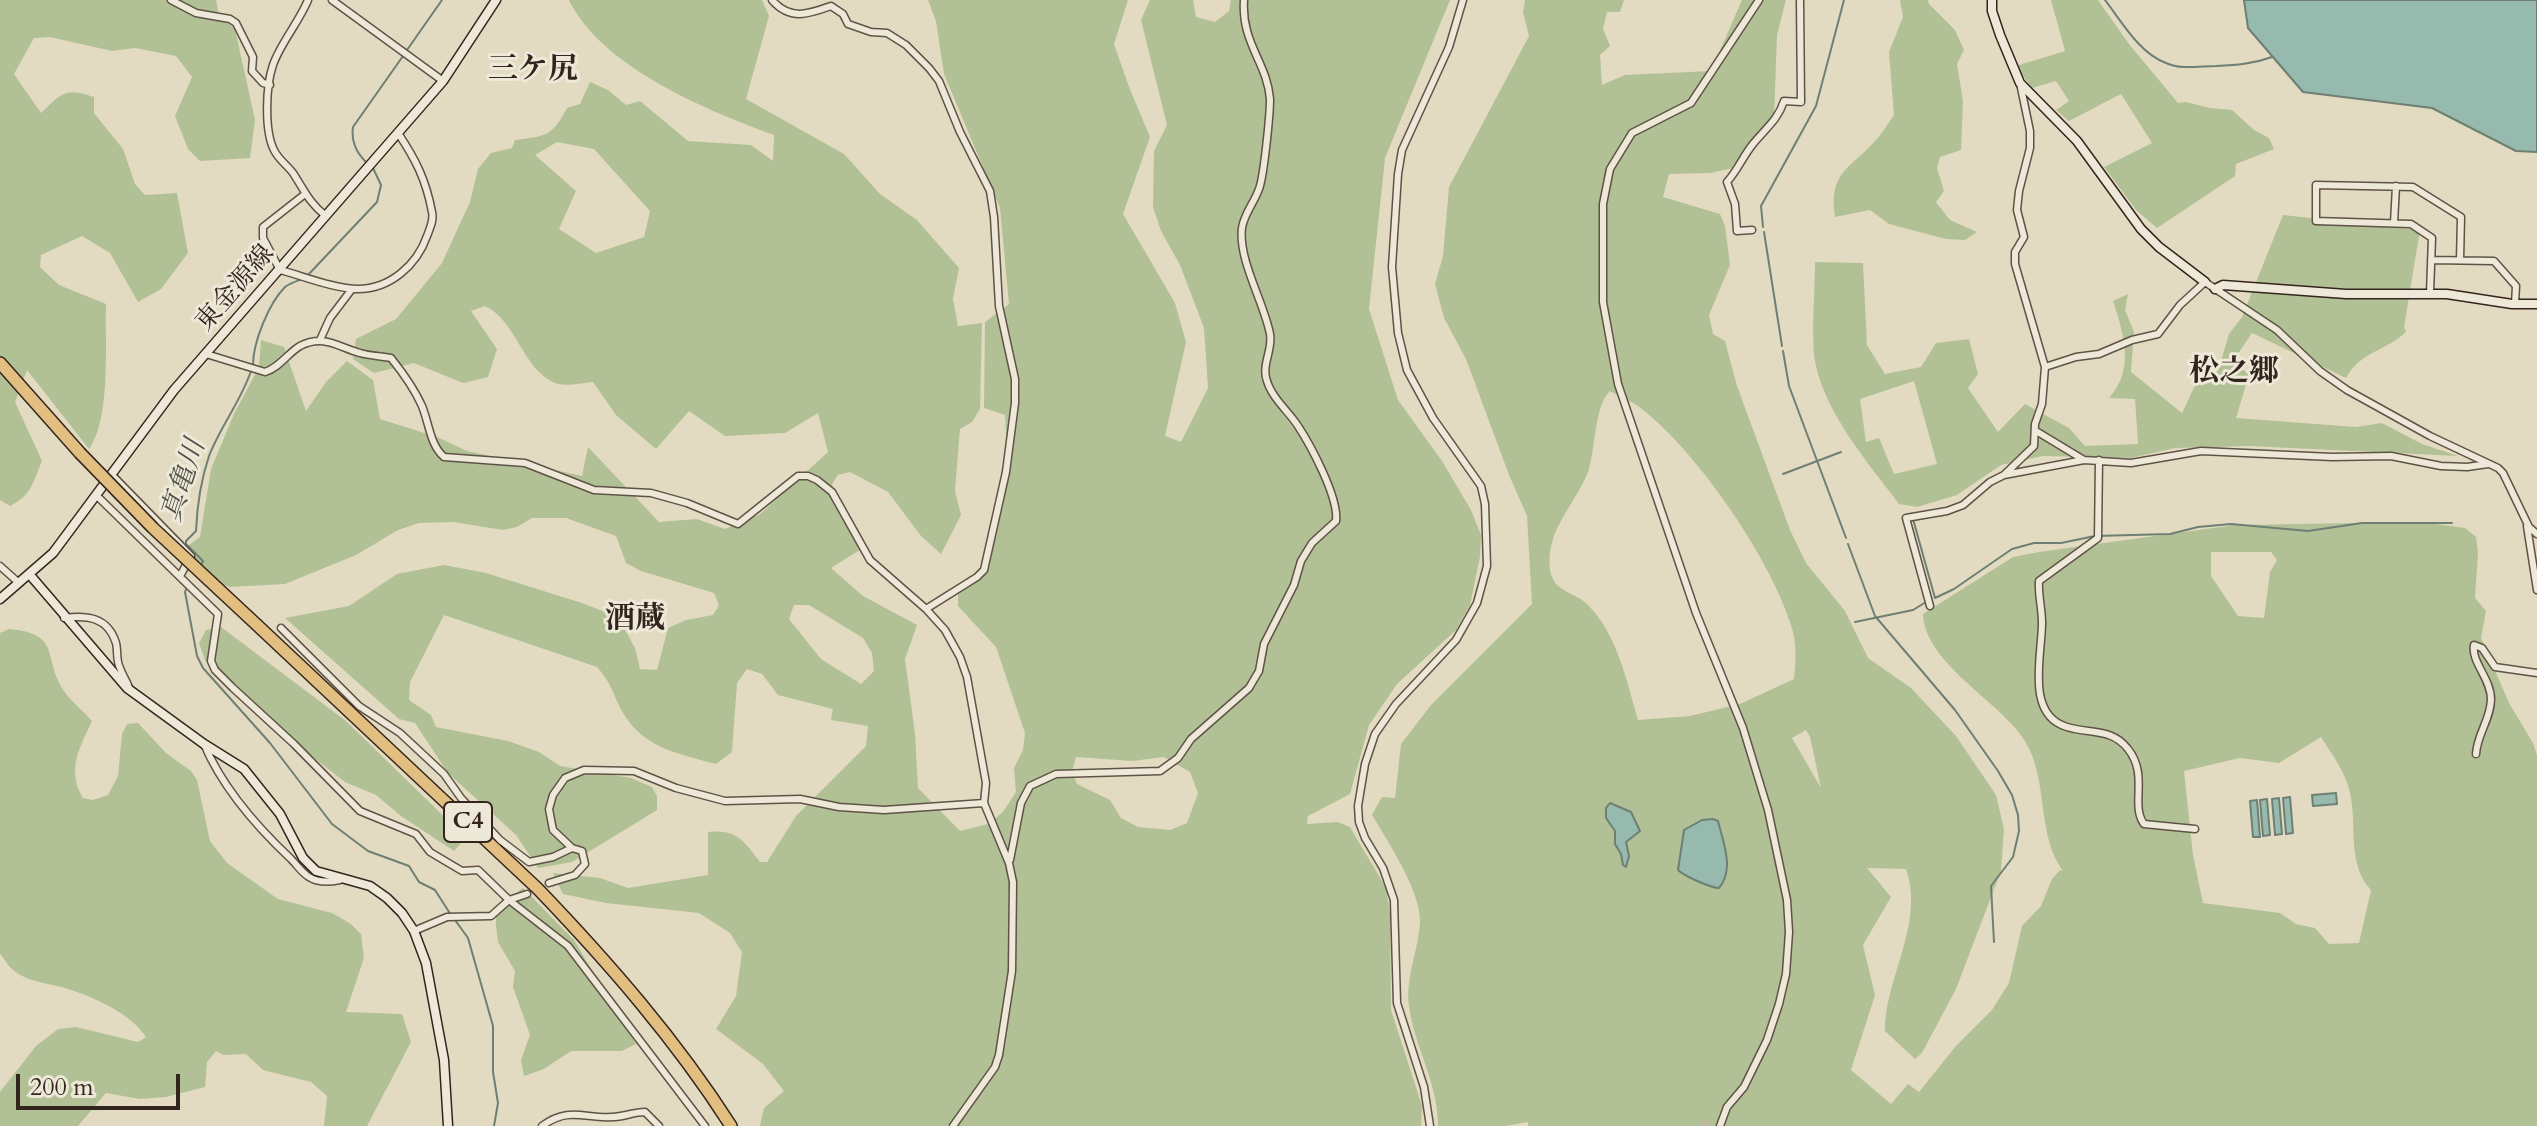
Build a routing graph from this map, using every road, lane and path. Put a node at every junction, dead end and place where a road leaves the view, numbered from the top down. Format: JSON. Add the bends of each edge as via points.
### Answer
{"nodes":[{"id":1,"x":171,"y":0,"type":"edge"},
{"id":2,"x":308,"y":0,"type":"edge"},
{"id":3,"x":332,"y":0,"type":"edge"},
{"id":4,"x":496,"y":0,"type":"edge"},
{"id":5,"x":772,"y":0,"type":"edge"},
{"id":6,"x":1244,"y":0,"type":"edge"},
{"id":7,"x":1463,"y":0,"type":"edge"},
{"id":8,"x":1759,"y":0,"type":"edge"},
{"id":9,"x":1800,"y":0,"type":"edge"},
{"id":10,"x":1992,"y":0,"type":"edge"},
{"id":11,"x":443,"y":81,"type":"junction"},
{"id":12,"x":2020,"y":83,"type":"junction"},
{"id":13,"x":270,"y":85,"type":"junction"},
{"id":14,"x":398,"y":133,"type":"junction"},
{"id":15,"x":2396,"y":186,"type":"junction"},
{"id":16,"x":305,"y":194,"type":"junction"},
{"id":17,"x":326,"y":216,"type":"junction"},
{"id":18,"x":2394,"y":223,"type":"junction"},
{"id":19,"x":1752,"y":230,"type":"dead end"},
{"id":20,"x":2431,"y":260,"type":"junction"},
{"id":21,"x":2460,"y":260,"type":"junction"},
{"id":22,"x":280,"y":270,"type":"junction"},
{"id":23,"x":2205,"y":282,"type":"junction"},
{"id":24,"x":352,"y":289,"type":"junction"},
{"id":25,"x":2215,"y":289,"type":"junction"},
{"id":26,"x":2430,"y":293,"type":"junction"},
{"id":27,"x":2515,"y":304,"type":"junction"},
{"id":28,"x":2537,"y":304,"type":"edge"},
{"id":29,"x":320,"y":340,"type":"junction"},
{"id":30,"x":206,"y":354,"type":"junction"},
{"id":31,"x":0,"y":363,"type":"edge"},
{"id":32,"x":2045,"y":367,"type":"junction"},
{"id":33,"x":2036,"y":431,"type":"junction"},
{"id":34,"x":2084,"y":460,"type":"junction"},
{"id":35,"x":2099,"y":460,"type":"junction"},
{"id":36,"x":2488,"y":464,"type":"junction"},
{"id":37,"x":112,"y":475,"type":"junction"},
{"id":38,"x":2004,"y":475,"type":"junction"},
{"id":39,"x":96,"y":495,"type":"junction"},
{"id":40,"x":2527,"y":523,"type":"junction"},
{"id":41,"x":2537,"y":534,"type":"edge"},
{"id":42,"x":0,"y":566,"type":"edge"},
{"id":43,"x":30,"y":575,"type":"junction"},
{"id":44,"x":180,"y":576,"type":"junction"},
{"id":45,"x":19,"y":583,"type":"junction"},
{"id":46,"x":2537,"y":590,"type":"edge"},
{"id":47,"x":0,"y":598,"type":"edge"},
{"id":48,"x":1930,"y":606,"type":"dead end"},
{"id":49,"x":926,"y":609,"type":"junction"},
{"id":50,"x":64,"y":618,"type":"junction"},
{"id":51,"x":281,"y":628,"type":"dead end"},
{"id":52,"x":2537,"y":673,"type":"edge"},
{"id":53,"x":130,"y":691,"type":"junction"},
{"id":54,"x":204,"y":744,"type":"junction"},
{"id":55,"x":2476,"y":754,"type":"dead end"},
{"id":56,"x":984,"y":803,"type":"junction"},
{"id":57,"x":2195,"y":829,"type":"dead end"},
{"id":58,"x":572,"y":848,"type":"junction"},
{"id":59,"x":1009,"y":863,"type":"junction"},
{"id":60,"x":340,"y":880,"type":"junction"},
{"id":61,"x":549,"y":883,"type":"dead end"},
{"id":62,"x":527,"y":894,"type":"dead end"},
{"id":63,"x":509,"y":900,"type":"junction"},
{"id":64,"x":414,"y":931,"type":"junction"},
{"id":65,"x":664,"y":1033,"type":"junction"},
{"id":66,"x":448,"y":1126,"type":"edge"},
{"id":67,"x":542,"y":1126,"type":"edge"},
{"id":68,"x":659,"y":1126,"type":"edge"},
{"id":69,"x":705,"y":1126,"type":"edge"},
{"id":70,"x":724,"y":1126,"type":"edge"},
{"id":71,"x":731,"y":1126,"type":"edge"},
{"id":72,"x":953,"y":1126,"type":"edge"},
{"id":73,"x":1430,"y":1126,"type":"edge"},
{"id":74,"x":1720,"y":1126,"type":"edge"}],
"edges":[{"from":1,"to":13,"type":"street","via":[[236,23],[253,57],[252,71]]},
{"from":2,"to":13,"type":"street","via":[[273,64]]},
{"from":3,"to":11,"type":"street"},
{"from":4,"to":11,"type":"street","name":"東金源線"},
{"from":5,"to":49,"type":"street","via":[[802,16],[831,6],[853,27],[887,33],[906,45],[939,81],[990,191],[999,306],[1015,379],[1010,442],[984,570]]},
{"from":6,"to":59,"type":"street","via":[[1246,33],[1269,96],[1261,184],[1245,217],[1242,240],[1270,332],[1265,373],[1325,481],[1336,521],[1301,561],[1249,688],[1160,771],[1056,774],[1030,786],[1021,803]]},
{"from":7,"to":73,"type":"street","via":[[1449,47],[1402,150],[1392,267],[1407,370],[1481,486],[1487,566],[1477,603],[1456,640],[1375,734],[1358,806],[1365,838],[1394,900],[1397,1003],[1424,1087]]},
{"from":8,"to":74,"type":"street","via":[[1691,103],[1632,133],[1610,169],[1603,204],[1603,302],[1618,384],[1696,613],[1743,728],[1787,900],[1786,974],[1779,1004],[1767,1040]]},
{"from":9,"to":19,"type":"street","via":[[1801,102],[1784,101],[1727,182],[1737,231]]},
{"from":10,"to":12,"type":"street"},
{"from":11,"to":14,"type":"street","name":"東金源線"},
{"from":12,"to":23,"type":"street","via":[[2077,141],[2141,229]]},
{"from":12,"to":32,"type":"street","via":[[2030,148],[2017,210],[2024,237],[2015,264]]},
{"from":13,"to":16,"type":"street","via":[[272,147]]},
{"from":14,"to":17,"type":"street","name":"東金源線"},
{"from":14,"to":24,"type":"street","via":[[420,166],[432,222],[424,246],[409,266],[386,283]]},
{"from":15,"to":18,"type":"street"},
{"from":15,"to":18,"type":"street","via":[[2316,185],[2316,221]]},
{"from":15,"to":21,"type":"street","via":[[2413,187],[2461,217]]},
{"from":16,"to":17,"type":"street"},
{"from":16,"to":22,"type":"street","via":[[263,227],[263,238]]},
{"from":17,"to":22,"type":"street","name":"東金源線"},
{"from":18,"to":20,"type":"street","via":[[2411,224],[2432,238]]},
{"from":20,"to":21,"type":"street"},
{"from":20,"to":26,"type":"street"},
{"from":21,"to":27,"type":"street","via":[[2494,261],[2516,286]]},
{"from":22,"to":24,"type":"street"},
{"from":22,"to":30,"type":"street","name":"東金源線"},
{"from":23,"to":25,"type":"street"},
{"from":23,"to":32,"type":"street","via":[[2158,334]]},
{"from":24,"to":29,"type":"street"},
{"from":25,"to":26,"type":"street","via":[[2223,285],[2346,294]]},
{"from":25,"to":36,"type":"street","via":[[2277,330],[2347,390]]},
{"from":26,"to":27,"type":"street"},
{"from":27,"to":28,"type":"street"},
{"from":29,"to":30,"type":"street","via":[[298,347],[270,371]]},
{"from":29,"to":49,"type":"street","via":[[391,358],[421,405],[444,457],[525,463],[594,490],[651,493],[738,524],[798,476],[808,476],[832,492],[870,560]]},
{"from":30,"to":37,"type":"street","name":"東金源線"},
{"from":31,"to":65,"type":"highway","number":"C4","bridge":true,"via":[[153,528],[538,889]]},
{"from":32,"to":33,"type":"street"},
{"from":33,"to":34,"type":"street"},
{"from":33,"to":38,"type":"street","via":[[2034,446]]},
{"from":34,"to":35,"type":"street"},
{"from":34,"to":38,"type":"street"},
{"from":35,"to":36,"type":"street","via":[[2131,463],[2201,451],[2391,456],[2441,466]]},
{"from":35,"to":57,"type":"street","via":[[2098,538],[2039,581],[2039,693],[2057,722],[2104,732],[2126,746],[2140,772],[2144,824]]},
{"from":36,"to":40,"type":"street","via":[[2503,473]]},
{"from":37,"to":39,"type":"street","name":"東金源線"},
{"from":37,"to":44,"type":"street","via":[[191,556]]},
{"from":38,"to":48,"type":"street","via":[[1963,505],[1906,518]]},
{"from":39,"to":43,"type":"street","name":"東金源線"},
{"from":39,"to":44,"type":"street"},
{"from":40,"to":41,"type":"street"},
{"from":40,"to":46,"type":"street"},
{"from":42,"to":45,"type":"street"},
{"from":43,"to":45,"type":"street","name":"東金源線"},
{"from":43,"to":50,"type":"street"},
{"from":44,"to":63,"type":"street","via":[[218,614],[211,661],[233,688],[360,811],[416,834],[430,852],[462,871],[478,870]]},
{"from":45,"to":47,"type":"street","name":"東金源線"},
{"from":49,"to":56,"type":"street","via":[[953,643],[967,677],[986,783]]},
{"from":50,"to":53,"type":"street"},
{"from":50,"to":53,"type":"street","via":[[91,617],[110,630]]},
{"from":51,"to":58,"type":"street","via":[[359,706],[400,733],[444,774],[500,840],[529,862]]},
{"from":52,"to":55,"type":"street","via":[[2495,667],[2474,645],[2491,699]]},
{"from":53,"to":54,"type":"street"},
{"from":54,"to":60,"type":"street","via":[[250,776],[280,814],[303,858],[316,871]]},
{"from":54,"to":60,"type":"street","via":[[239,803],[269,840],[312,879]]},
{"from":56,"to":58,"type":"street","via":[[884,810],[800,799],[725,801],[634,771],[584,770],[565,778],[549,809],[553,830]]},
{"from":56,"to":59,"type":"street"},
{"from":58,"to":61,"type":"street","via":[[585,858],[580,872]]},
{"from":59,"to":72,"type":"street","via":[[1012,971],[999,1055]]},
{"from":60,"to":64,"type":"street","via":[[377,891]]},
{"from":62,"to":63,"type":"street"},
{"from":63,"to":64,"type":"street","via":[[491,916],[447,917]]},
{"from":63,"to":69,"type":"street","via":[[568,946]]},
{"from":64,"to":66,"type":"street","via":[[426,963],[444,1060]]},
{"from":65,"to":70,"type":"highway","number":"C4"},
{"from":65,"to":71,"type":"highway","number":"C4"},
{"from":67,"to":68,"type":"street","via":[[562,1115],[611,1118],[645,1112]]}]}
